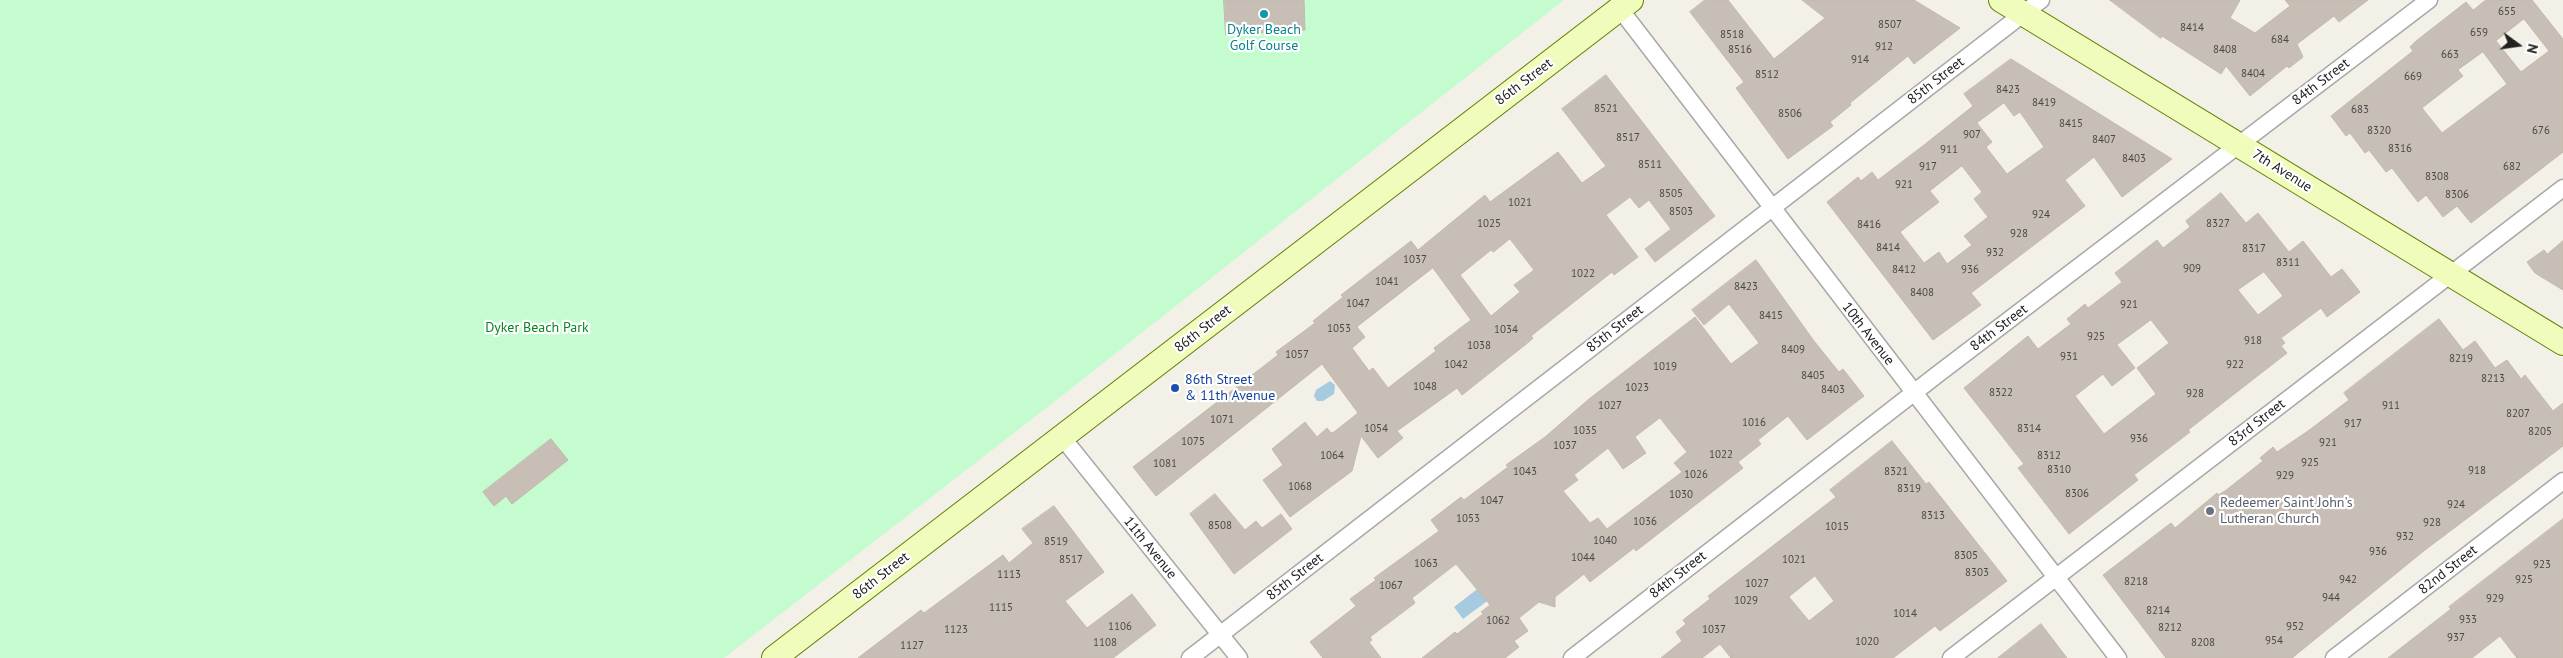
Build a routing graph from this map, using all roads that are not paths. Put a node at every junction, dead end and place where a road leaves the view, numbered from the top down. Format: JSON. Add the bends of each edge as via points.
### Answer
{"nodes":[{"id":1,"x":2001,"y":0,"type":"edge"},
{"id":2,"x":2429,"y":0,"type":"edge"},
{"id":3,"x":1625,"y":4,"type":"edge"},
{"id":4,"x":2032,"y":7,"type":"edge"},
{"id":5,"x":2238,"y":144,"type":"junction"},
{"id":6,"x":2563,"y":188,"type":"edge"},
{"id":7,"x":1771,"y":208,"type":"junction"},
{"id":8,"x":2450,"y":274,"type":"junction"},
{"id":9,"x":2563,"y":343,"type":"edge"},
{"id":10,"x":1913,"y":393,"type":"junction"},
{"id":11,"x":1062,"y":437,"type":"junction"},
{"id":12,"x":2563,"y":482,"type":"edge"},
{"id":13,"x":2056,"y":578,"type":"junction"},
{"id":14,"x":1220,"y":635,"type":"junction"},
{"id":15,"x":774,"y":658,"type":"edge"},
{"id":16,"x":1190,"y":658,"type":"edge"},
{"id":17,"x":1238,"y":658,"type":"edge"},
{"id":18,"x":1572,"y":658,"type":"edge"},
{"id":19,"x":1952,"y":658,"type":"edge"},
{"id":20,"x":2118,"y":658,"type":"edge"},
{"id":21,"x":2334,"y":658,"type":"edge"}],
"edges":[{"from":1,"to":4,"type":"main road","name":"7th Avenue"},
{"from":2,"to":5,"type":"street","name":"84th Street"},
{"from":3,"to":7,"type":"street","name":"10th Avenue"},
{"from":3,"to":11,"type":"main road","name":"86th Street"},
{"from":4,"to":5,"type":"main road","name":"7th Avenue"},
{"from":4,"to":7,"type":"street","name":"85th Street"},
{"from":5,"to":8,"type":"main road","name":"7th Avenue"},
{"from":5,"to":10,"type":"street","name":"84th Street","via":[[2198,178]]},
{"from":6,"to":8,"type":"street","name":"83rd Street"},
{"from":7,"to":10,"type":"street","name":"10th Avenue"},
{"from":7,"to":14,"type":"street","name":"85th Street"},
{"from":8,"to":9,"type":"main road","name":"7th Avenue"},
{"from":8,"to":13,"type":"street","name":"83rd Street"},
{"from":10,"to":13,"type":"street","name":"10th Avenue"},
{"from":10,"to":18,"type":"street","name":"84th Street"},
{"from":11,"to":14,"type":"street","name":"11th Avenue"},
{"from":11,"to":15,"type":"main road","name":"86th Street"},
{"from":12,"to":21,"type":"street","name":"82nd Street"},
{"from":13,"to":19,"type":"street","name":"83rd Street"},
{"from":13,"to":20,"type":"street","name":"10th Avenue"},
{"from":14,"to":16,"type":"street","name":"85th Street"},
{"from":14,"to":17,"type":"street","name":"11th Avenue"}]}
